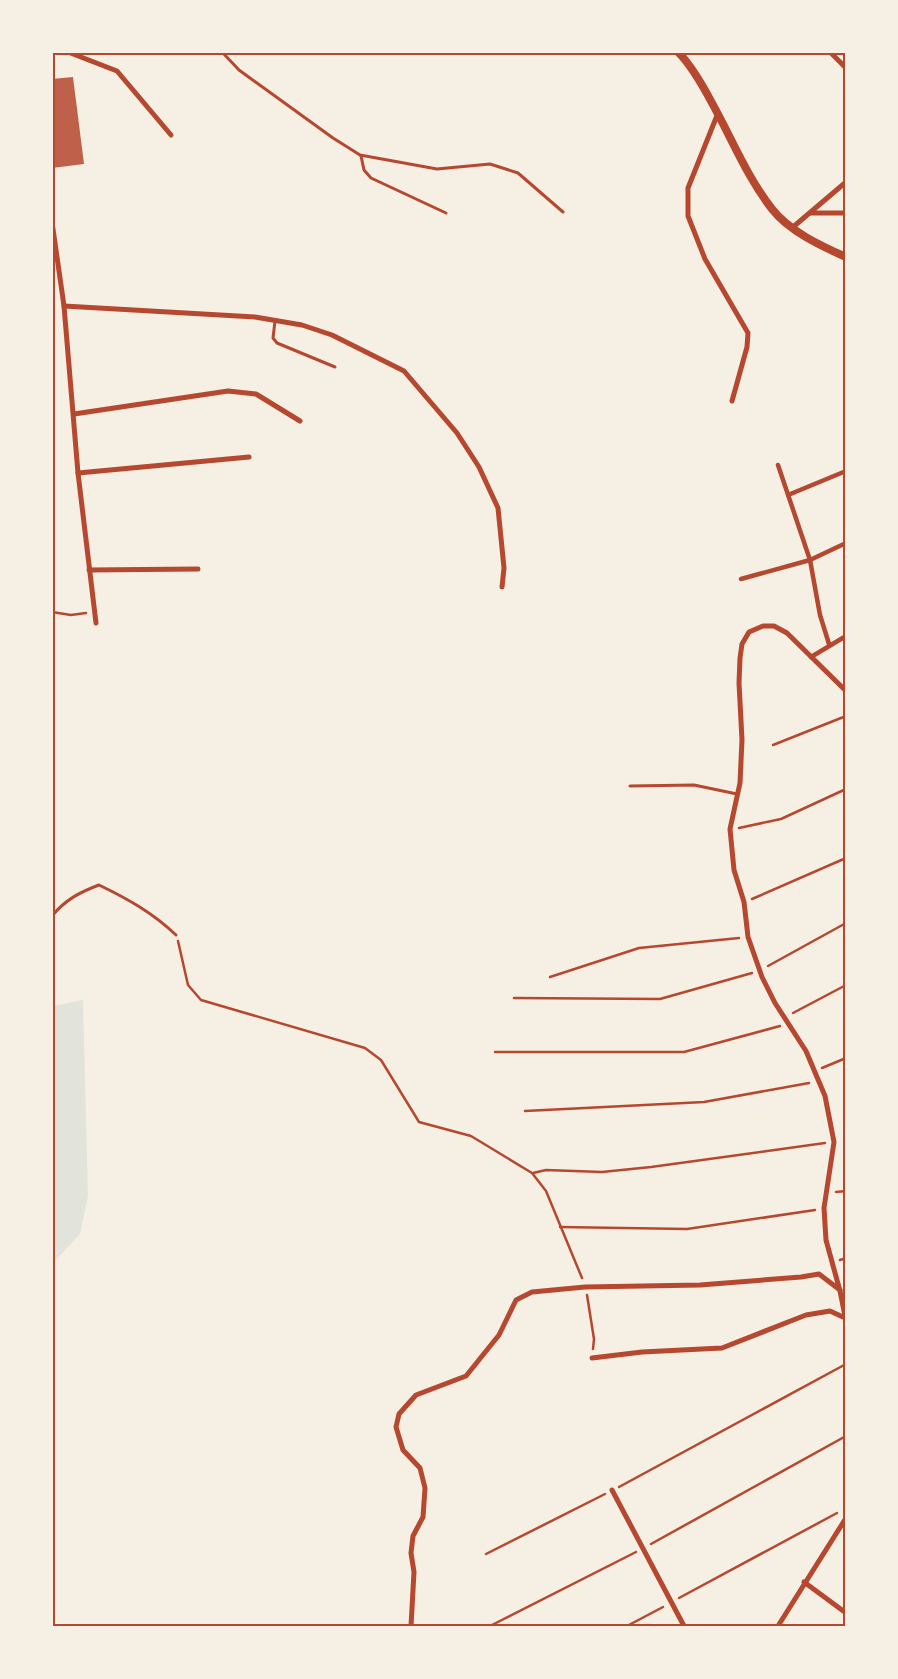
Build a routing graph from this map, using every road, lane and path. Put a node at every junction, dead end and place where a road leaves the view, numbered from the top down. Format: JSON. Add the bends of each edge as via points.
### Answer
{"nodes":[{"id":1,"x":68,"y":52,"type":"edge"},
{"id":2,"x":222,"y":52,"type":"edge"},
{"id":3,"x":830,"y":52,"type":"edge"},
{"id":4,"x":680,"y":54,"type":"edge"},
{"id":5,"x":846,"y":68,"type":"edge"},
{"id":6,"x":718,"y":113,"type":"junction"},
{"id":7,"x":170,"y":135,"type":"dead end"},
{"id":8,"x":360,"y":155,"type":"junction"},
{"id":9,"x":846,"y":182,"type":"edge"},
{"id":10,"x":563,"y":212,"type":"dead end"},
{"id":11,"x":446,"y":213,"type":"dead end"},
{"id":12,"x":809,"y":213,"type":"junction"},
{"id":13,"x":846,"y":213,"type":"edge"},
{"id":14,"x":52,"y":222,"type":"edge"},
{"id":15,"x":793,"y":227,"type":"junction"},
{"id":16,"x":846,"y":257,"type":"edge"},
{"id":17,"x":64,"y":306,"type":"junction"},
{"id":18,"x":275,"y":320,"type":"junction"},
{"id":19,"x":335,"y":367,"type":"dead end"},
{"id":20,"x":732,"y":400,"type":"dead end"},
{"id":21,"x":74,"y":414,"type":"junction"},
{"id":22,"x":300,"y":421,"type":"dead end"},
{"id":23,"x":250,"y":457,"type":"dead end"},
{"id":24,"x":778,"y":465,"type":"dead end"},
{"id":25,"x":846,"y":472,"type":"edge"},
{"id":26,"x":78,"y":473,"type":"junction"},
{"id":27,"x":788,"y":495,"type":"junction"},
{"id":28,"x":846,"y":543,"type":"edge"},
{"id":29,"x":810,"y":560,"type":"junction"},
{"id":30,"x":198,"y":569,"type":"dead end"},
{"id":31,"x":89,"y":570,"type":"junction"},
{"id":32,"x":741,"y":580,"type":"dead end"},
{"id":33,"x":502,"y":587,"type":"dead end"},
{"id":34,"x":95,"y":611,"type":"junction"},
{"id":35,"x":52,"y":612,"type":"edge"},
{"id":36,"x":96,"y":623,"type":"dead end"},
{"id":37,"x":846,"y":636,"type":"edge"},
{"id":38,"x":829,"y":644,"type":"junction"},
{"id":39,"x":811,"y":657,"type":"junction"},
{"id":40,"x":846,"y":691,"type":"edge"},
{"id":41,"x":846,"y":716,"type":"edge"},
{"id":42,"x":773,"y":744,"type":"dead end"},
{"id":43,"x":630,"y":786,"type":"dead end"},
{"id":44,"x":846,"y":789,"type":"edge"},
{"id":45,"x":737,"y":794,"type":"junction"},
{"id":46,"x":730,"y":829,"type":"junction"},
{"id":47,"x":846,"y":858,"type":"edge"},
{"id":48,"x":744,"y":902,"type":"junction"},
{"id":49,"x":52,"y":916,"type":"edge"},
{"id":50,"x":846,"y":923,"type":"edge"},
{"id":51,"x":176,"y":935,"type":"joint"},
{"id":52,"x":748,"y":937,"type":"junction"},
{"id":53,"x":760,"y":970,"type":"junction"},
{"id":54,"x":550,"y":976,"type":"dead end"},
{"id":55,"x":846,"y":985,"type":"edge"},
{"id":56,"x":514,"y":998,"type":"dead end"},
{"id":57,"x":785,"y":1017,"type":"junction"},
{"id":58,"x":789,"y":1023,"type":"junction"},
{"id":59,"x":495,"y":1052,"type":"dead end"},
{"id":60,"x":846,"y":1058,"type":"edge"},
{"id":61,"x":816,"y":1071,"type":"junction"},
{"id":62,"x":820,"y":1082,"type":"junction"},
{"id":63,"x":525,"y":1111,"type":"dead end"},
{"id":64,"x":834,"y":1142,"type":"junction"},
{"id":65,"x":532,"y":1173,"type":"junction"},
{"id":66,"x":824,"y":1208,"type":"junction"},
{"id":67,"x":560,"y":1227,"type":"junction"},
{"id":68,"x":585,"y":1287,"type":"junction"},
{"id":69,"x":840,"y":1291,"type":"junction"},
{"id":70,"x":844,"y":1319,"type":"edge"},
{"id":71,"x":592,"y":1358,"type":"joint"},
{"id":72,"x":846,"y":1364,"type":"edge"},
{"id":73,"x":846,"y":1436,"type":"edge"},
{"id":74,"x":612,"y":1490,"type":"junction"},
{"id":75,"x":846,"y":1508,"type":"edge"},
{"id":76,"x":846,"y":1518,"type":"edge"},
{"id":77,"x":643,"y":1548,"type":"junction"},
{"id":78,"x":486,"y":1554,"type":"dead end"},
{"id":79,"x":804,"y":1582,"type":"junction"},
{"id":80,"x":671,"y":1603,"type":"junction"},
{"id":81,"x":846,"y":1613,"type":"edge"},
{"id":82,"x":411,"y":1626,"type":"edge"},
{"id":83,"x":490,"y":1626,"type":"edge"},
{"id":84,"x":627,"y":1626,"type":"edge"},
{"id":85,"x":684,"y":1626,"type":"edge"},
{"id":86,"x":778,"y":1626,"type":"edge"}],
"edges":[{"from":1,"to":7,"type":"street","via":[[117,72]]},
{"from":2,"to":8,"type":"lane","via":[[239,70]]},
{"from":3,"to":5,"type":"street"},
{"from":4,"to":6,"type":"street"},
{"from":6,"to":15,"type":"street","via":[[742,162],[773,210]]},
{"from":6,"to":20,"type":"street","via":[[688,188],[688,216],[705,259],[748,333],[748,348]]},
{"from":8,"to":10,"type":"lane","via":[[437,169],[490,164],[518,173]]},
{"from":8,"to":11,"type":"lane","via":[[364,170],[371,178]]},
{"from":9,"to":12,"type":"street"},
{"from":12,"to":13,"type":"street"},
{"from":12,"to":15,"type":"street"},
{"from":14,"to":17,"type":"street"},
{"from":15,"to":16,"type":"street"},
{"from":17,"to":18,"type":"street"},
{"from":17,"to":21,"type":"street"},
{"from":18,"to":19,"type":"lane","via":[[274,338],[277,343]]},
{"from":18,"to":33,"type":"street","via":[[332,335],[404,371],[457,433],[479,467],[498,508],[504,568]]},
{"from":21,"to":22,"type":"street","via":[[228,390],[256,394]]},
{"from":21,"to":26,"type":"street"},
{"from":23,"to":26,"type":"street"},
{"from":24,"to":27,"type":"street"},
{"from":25,"to":27,"type":"street"},
{"from":26,"to":31,"type":"street"},
{"from":27,"to":29,"type":"street"},
{"from":28,"to":29,"type":"street"},
{"from":29,"to":32,"type":"street"},
{"from":29,"to":38,"type":"street"},
{"from":30,"to":31,"type":"street"},
{"from":31,"to":34,"type":"street"},
{"from":34,"to":35,"type":"path","via":[[71,615]]},
{"from":34,"to":36,"type":"street"},
{"from":37,"to":38,"type":"street"},
{"from":38,"to":39,"type":"street"},
{"from":39,"to":40,"type":"street"},
{"from":39,"to":45,"type":"street","via":[[787,633],[774,626],[763,626],[749,632],[742,644],[739,683],[742,740]]},
{"from":41,"to":42,"type":"path"},
{"from":43,"to":45,"type":"lane","via":[[694,785]]},
{"from":44,"to":46,"type":"path","via":[[781,819]]},
{"from":45,"to":46,"type":"street"},
{"from":46,"to":48,"type":"street","via":[[734,870]]},
{"from":47,"to":48,"type":"path"},
{"from":48,"to":52,"type":"street"},
{"from":49,"to":51,"type":"lane","via":[[62,904],[80,892],[99,885],[136,902]]},
{"from":50,"to":53,"type":"path"},
{"from":51,"to":65,"type":"path","via":[[188,985],[201,1000],[365,1048],[381,1060],[419,1122],[471,1136]]},
{"from":52,"to":53,"type":"street"},
{"from":52,"to":54,"type":"path","via":[[639,948]]},
{"from":53,"to":56,"type":"path","via":[[660,999]]},
{"from":53,"to":57,"type":"street","via":[[774,1003]]},
{"from":55,"to":57,"type":"path"},
{"from":57,"to":58,"type":"street"},
{"from":58,"to":59,"type":"path","via":[[684,1052]]},
{"from":58,"to":61,"type":"street"},
{"from":60,"to":61,"type":"path"},
{"from":61,"to":62,"type":"street"},
{"from":62,"to":63,"type":"path","via":[[704,1102]]},
{"from":62,"to":64,"type":"street"},
{"from":64,"to":65,"type":"path","via":[[651,1167],[602,1172],[546,1170]]},
{"from":64,"to":66,"type":"street"},
{"from":65,"to":67,"type":"path","via":[[546,1191]]},
{"from":66,"to":67,"type":"path","via":[[687,1229]]},
{"from":66,"to":69,"type":"street","via":[[826,1240]]},
{"from":67,"to":68,"type":"path"},
{"from":68,"to":69,"type":"street","via":[[700,1285],[819,1274]]},
{"from":68,"to":71,"type":"path","via":[[594,1339]]},
{"from":68,"to":82,"type":"street","via":[[522,1295],[516,1300],[499,1335],[466,1376],[416,1395],[399,1414],[396,1427],[403,1450],[420,1468],[425,1488],[423,1517],[413,1536],[411,1553],[414,1572]]},
{"from":69,"to":70,"type":"street"},
{"from":70,"to":71,"type":"street","via":[[830,1311],[806,1315],[722,1348]]},
{"from":72,"to":74,"type":"path"},
{"from":73,"to":77,"type":"path"},
{"from":74,"to":77,"type":"street"},
{"from":74,"to":78,"type":"path"},
{"from":75,"to":80,"type":"path"},
{"from":76,"to":79,"type":"street"},
{"from":77,"to":80,"type":"street"},
{"from":77,"to":83,"type":"path"},
{"from":79,"to":81,"type":"street"},
{"from":79,"to":86,"type":"street"},
{"from":80,"to":84,"type":"path"},
{"from":80,"to":85,"type":"street"}]}
